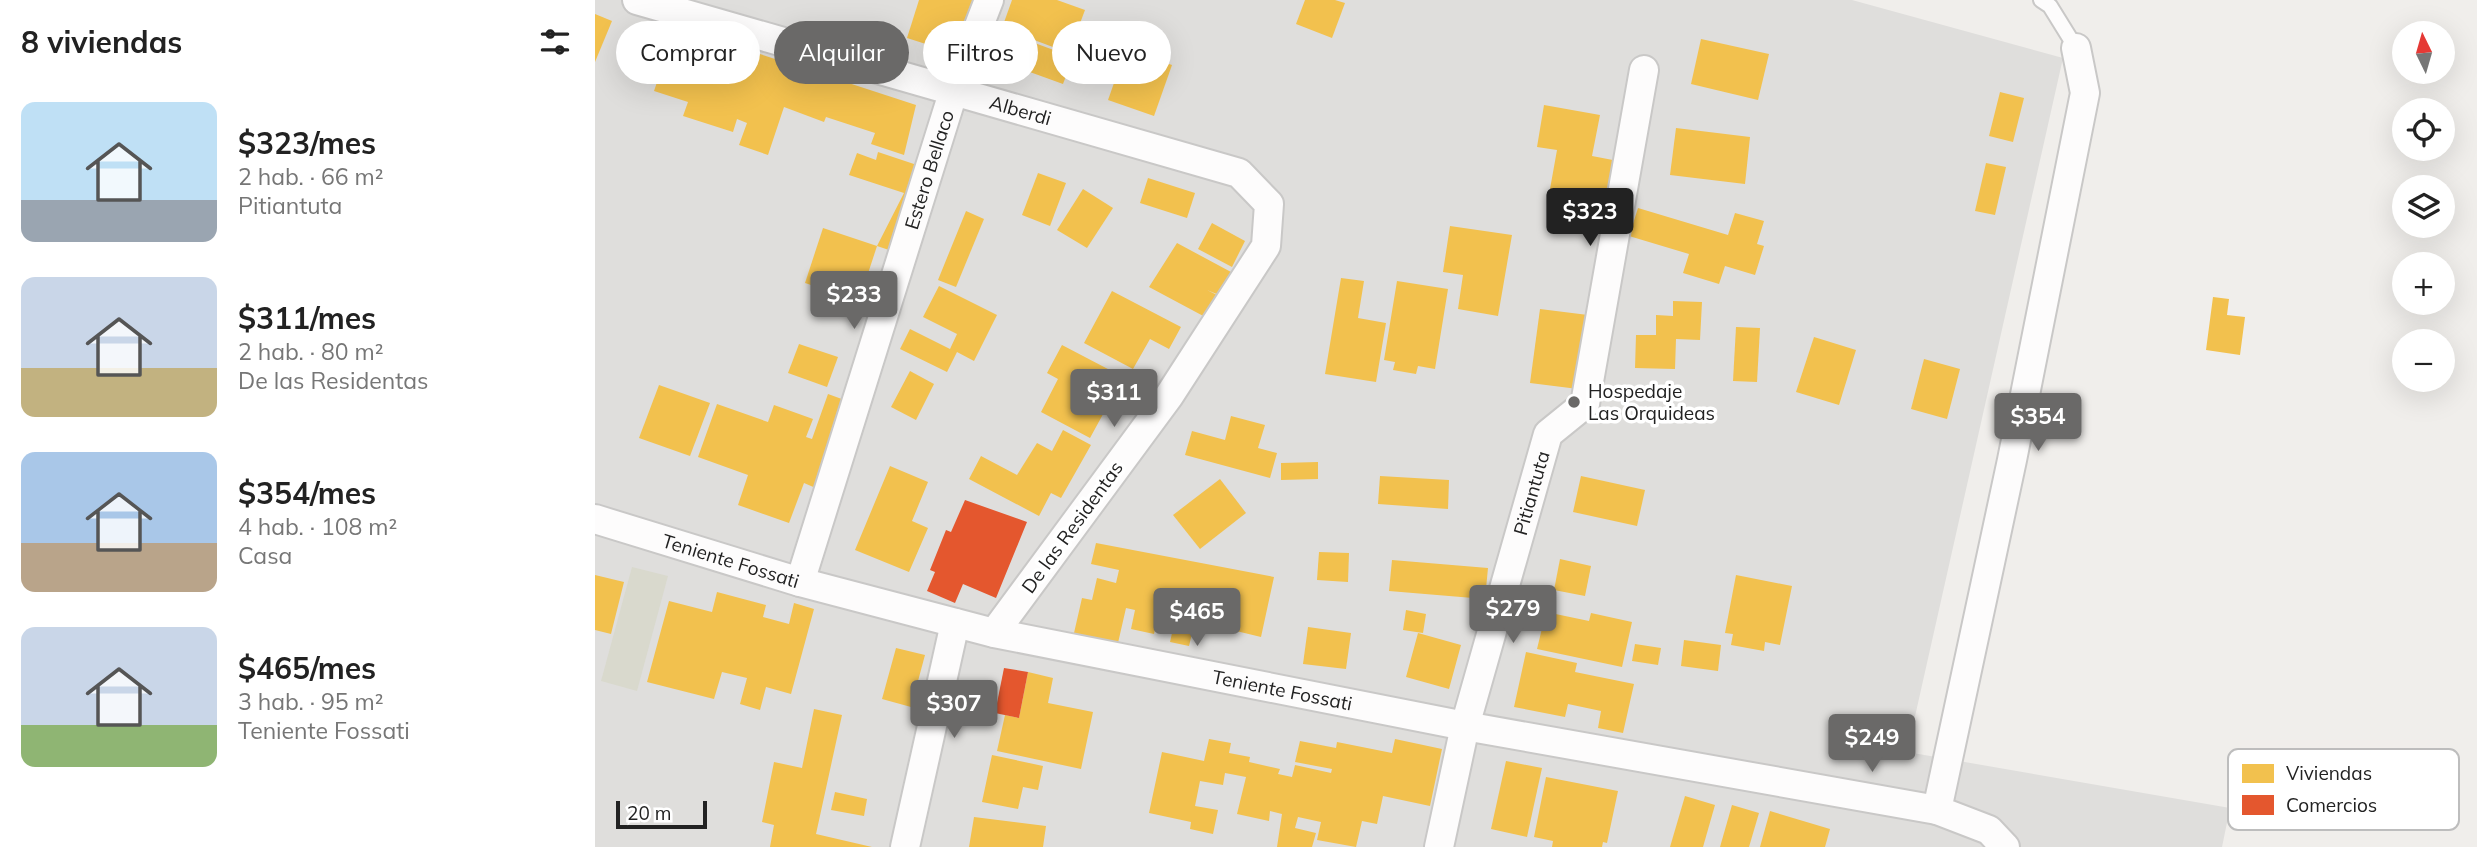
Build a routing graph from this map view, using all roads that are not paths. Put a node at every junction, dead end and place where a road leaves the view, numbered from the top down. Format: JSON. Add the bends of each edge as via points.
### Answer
{"nodes":[{"id":1,"x":637,"y":0,"type":"edge"},
{"id":2,"x":989,"y":0,"type":"edge"},
{"id":3,"x":2041,"y":0,"type":"edge"},
{"id":4,"x":2076,"y":48,"type":"joint"},
{"id":5,"x":1644,"y":70,"type":"dead end"},
{"id":6,"x":953,"y":93,"type":"junction"},
{"id":7,"x":1266,"y":246,"type":"joint"},
{"id":8,"x":595,"y":519,"type":"edge"},
{"id":9,"x":800,"y":582,"type":"junction"},
{"id":10,"x":954,"y":622,"type":"junction"},
{"id":11,"x":994,"y":633,"type":"junction"},
{"id":12,"x":1465,"y":726,"type":"junction"},
{"id":13,"x":1937,"y":810,"type":"junction"},
{"id":14,"x":905,"y":847,"type":"edge"},
{"id":15,"x":1439,"y":847,"type":"edge"},
{"id":16,"x":2005,"y":847,"type":"edge"}],
"edges":[{"from":1,"to":6,"type":"street","name":"Alberdi"},
{"from":2,"to":6,"type":"street","name":"Estero Bellaco"},
{"from":3,"to":4,"type":"lane","via":[[2050,6]]},
{"from":4,"to":13,"type":"street","via":[[2085,93]]},
{"from":5,"to":12,"type":"street","name":"Pitiantuta","via":[[1585,404],[1548,434]]},
{"from":6,"to":7,"type":"street","name":"Alberdi","via":[[1239,173],[1269,204]]},
{"from":6,"to":9,"type":"street","name":"Estero Bellaco"},
{"from":7,"to":11,"type":"street","name":"De las Residentas","via":[[1169,396]]},
{"from":8,"to":9,"type":"street","name":"Teniente Fossati"},
{"from":9,"to":10,"type":"street","name":"Teniente Fossati"},
{"from":10,"to":11,"type":"street","name":"Teniente Fossati"},
{"from":10,"to":14,"type":"street"},
{"from":11,"to":12,"type":"street","name":"Teniente Fossati"},
{"from":12,"to":13,"type":"street","name":"Teniente Fossati"},
{"from":12,"to":15,"type":"street","name":"Pitiantuta"},
{"from":13,"to":16,"type":"street","name":"Teniente Fossati","via":[[1989,830]]}]}
